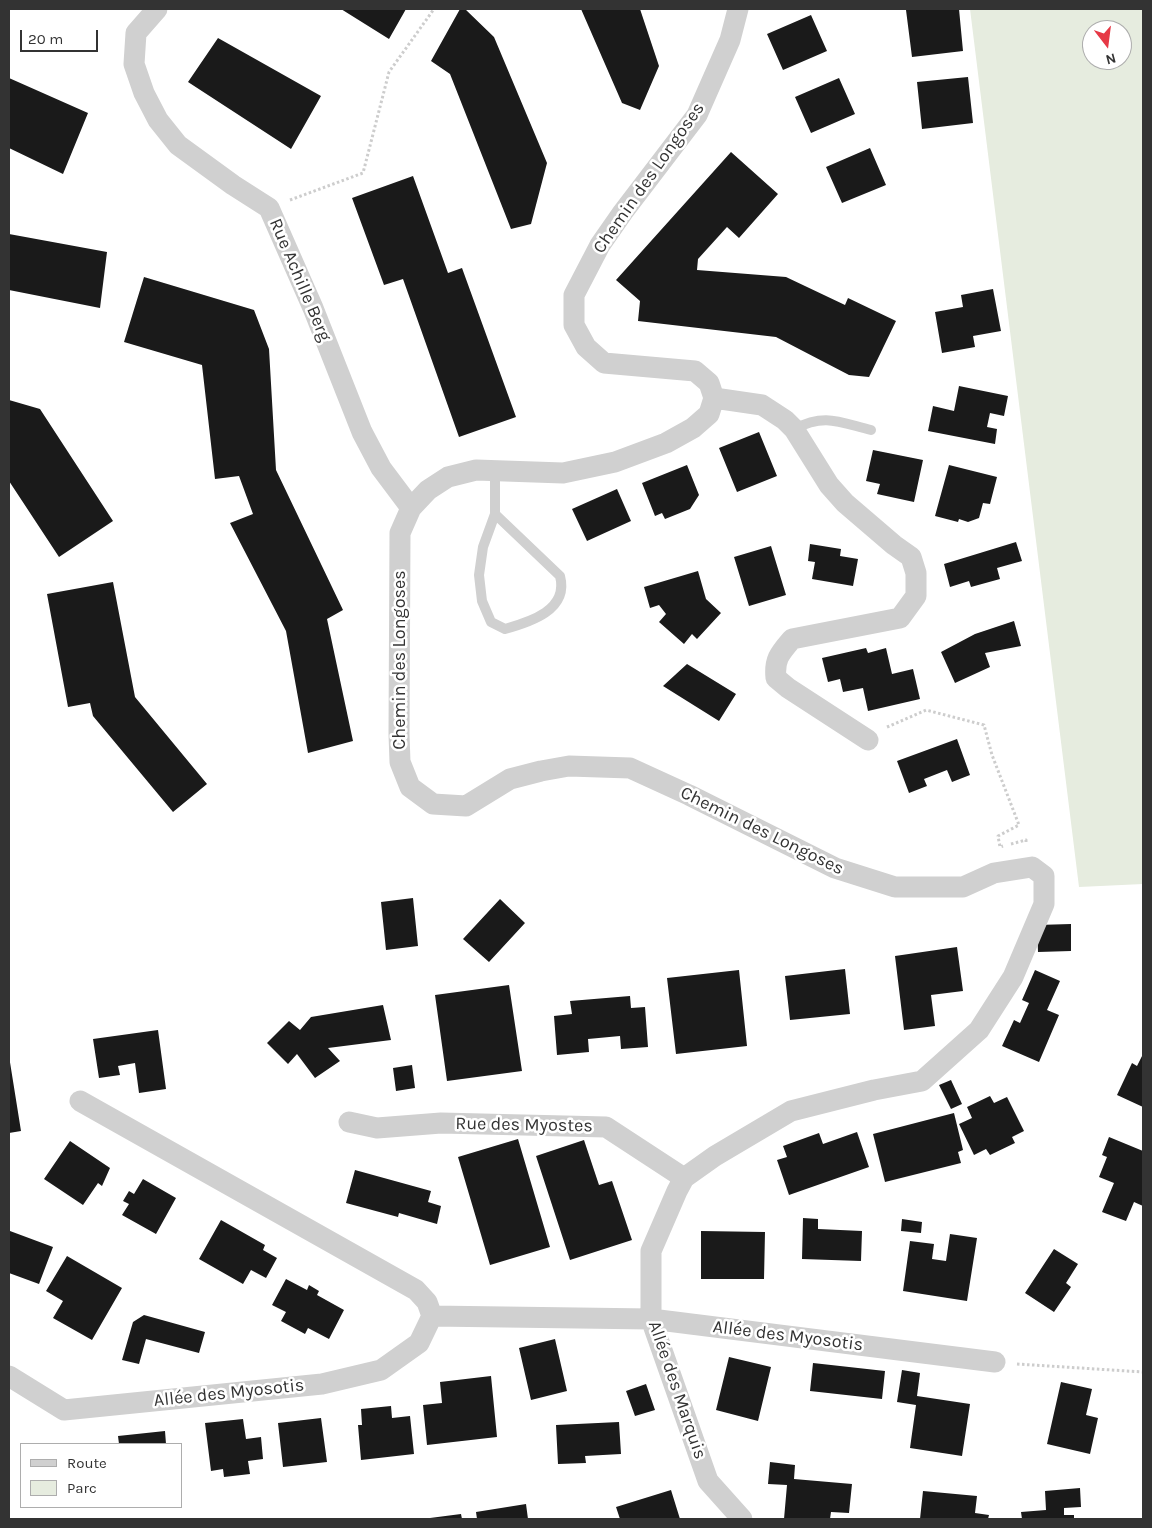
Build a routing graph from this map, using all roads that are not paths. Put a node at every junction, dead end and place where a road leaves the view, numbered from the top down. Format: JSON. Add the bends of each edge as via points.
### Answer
{"nodes":[{"id":1,"x":157,"y":9,"type":"edge"},
{"id":2,"x":738,"y":9,"type":"edge"},
{"id":3,"x":714,"y":398,"type":"junction"},
{"id":4,"x":794,"y":428,"type":"junction"},
{"id":5,"x":871,"y":430,"type":"dead end"},
{"id":6,"x":495,"y":471,"type":"junction"},
{"id":7,"x":411,"y":508,"type":"junction"},
{"id":8,"x":495,"y":514,"type":"junction"},
{"id":9,"x":866,"y":739,"type":"road end"},
{"id":10,"x":80,"y":1102,"type":"dead end"},
{"id":11,"x":349,"y":1122,"type":"dead end"},
{"id":12,"x":684,"y":1178,"type":"junction"},
{"id":13,"x":432,"y":1316,"type":"junction"},
{"id":14,"x":651,"y":1319,"type":"junction"},
{"id":15,"x":995,"y":1362,"type":"road end"},
{"id":16,"x":9,"y":1376,"type":"edge"},
{"id":17,"x":742,"y":1519,"type":"edge"}],
"edges":[{"from":1,"to":7,"type":"street","name":"Rue Achille Berg","via":[[136,33],[134,64],[144,93],[158,120],[178,146],[269,208],[362,432],[381,468]]},
{"from":2,"to":3,"type":"street","name":"Chemin des Longoses","via":[[730,40],[697,115],[622,212],[600,245],[574,295],[574,325],[586,347],[604,363],[695,371],[710,383]]},
{"from":3,"to":4,"type":"street","via":[[762,405]]},
{"from":3,"to":6,"type":"street","name":"Chemin des Longoses","via":[[709,414],[693,428],[666,444],[614,462],[563,473]]},
{"from":4,"to":5,"type":"lane","via":[[811,420],[828,419]]},
{"from":4,"to":9,"type":"street","via":[[829,485],[845,503],[912,557],[916,573],[916,596],[900,618],[792,639],[775,664],[776,678],[788,688]]},
{"from":6,"to":7,"type":"street","name":"Chemin des Longoses","via":[[476,470],[448,477],[428,490]]},
{"from":6,"to":8,"type":"lane"},
{"from":7,"to":12,"type":"street","name":"Chemin des Longoses","via":[[400,533],[400,762],[410,788],[433,804],[466,806],[510,779],[541,770],[569,766],[630,768],[834,868],[895,887],[963,887],[994,872],[1032,866],[1044,876],[1044,904],[1013,977],[979,1030],[922,1081],[791,1110]]},
{"from":8,"to":8,"type":"lane","via":[[483,547],[479,575],[482,601],[491,622],[505,630],[537,619],[560,598],[562,586],[560,576]]},
{"from":10,"to":13,"type":"street","via":[[416,1290],[427,1302]]},
{"from":11,"to":12,"type":"street","name":"Rue des Myostes","via":[[378,1128],[441,1123],[606,1127]]},
{"from":12,"to":14,"type":"street","name":"Allée des Marquis","via":[[651,1251]]},
{"from":13,"to":14,"type":"street","name":"Allée des Myosotis"},
{"from":13,"to":16,"type":"street","name":"Allée des Myosotis","via":[[419,1343],[381,1370],[322,1384],[64,1410]]},
{"from":14,"to":15,"type":"street","name":"Allée des Myosotis"},
{"from":14,"to":17,"type":"street","name":"Allée des Marquis","via":[[708,1481]]}]}
